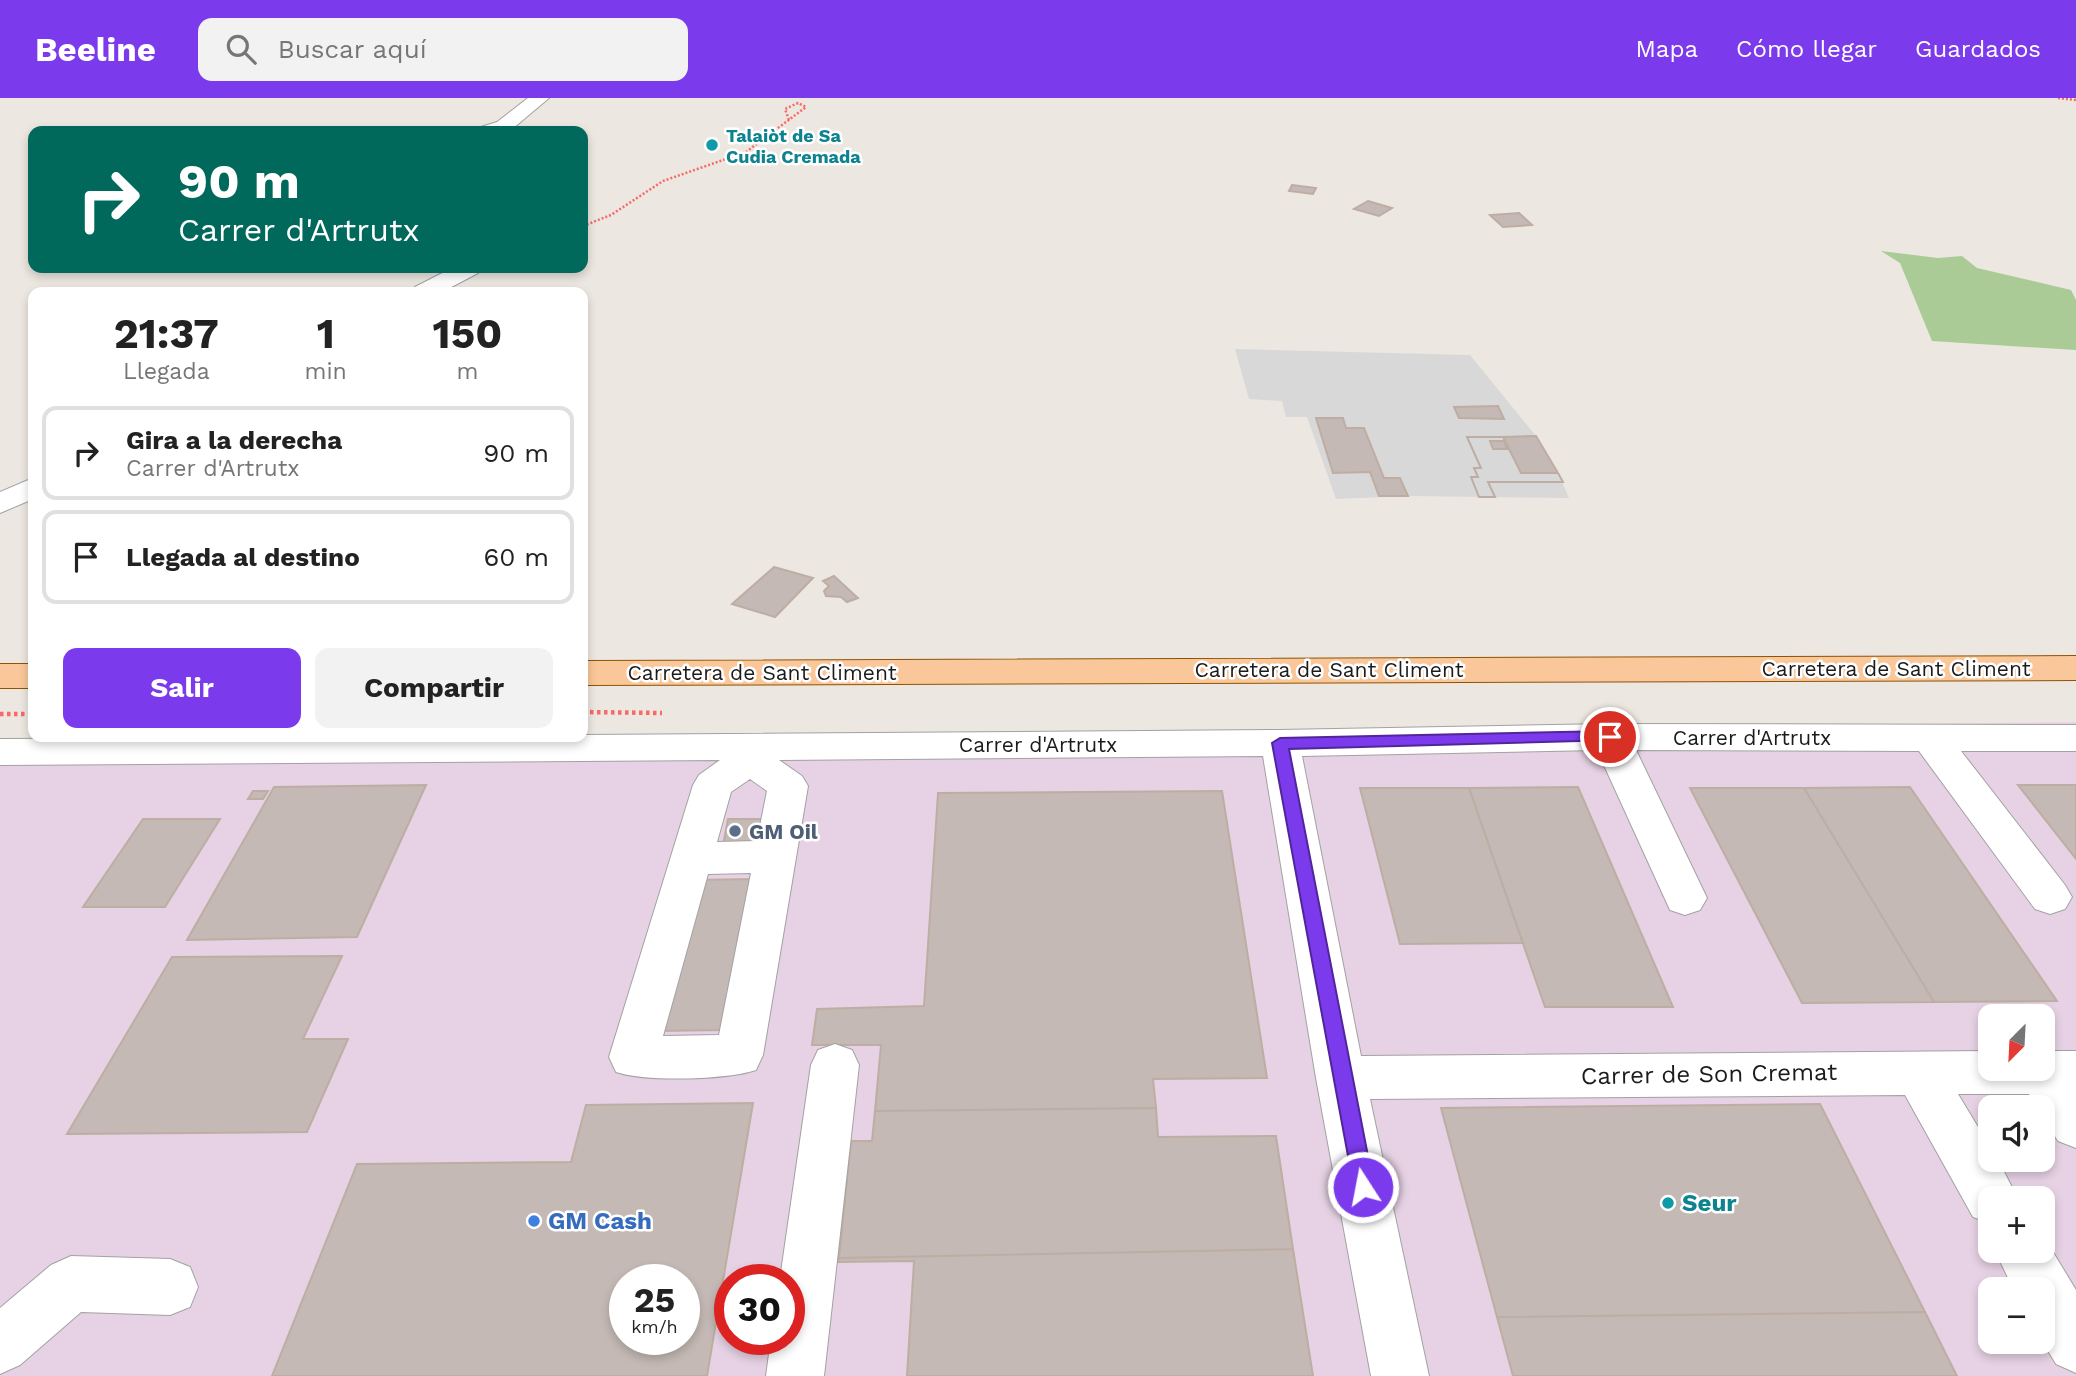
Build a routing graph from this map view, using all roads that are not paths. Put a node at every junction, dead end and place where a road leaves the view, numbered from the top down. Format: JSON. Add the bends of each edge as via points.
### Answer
{"nodes":[{"id":1,"x":540,"y":98,"type":"edge"},
{"id":2,"x":504,"y":126,"type":"edge"},
{"id":3,"x":460,"y":273,"type":"edge"},
{"id":4,"x":434,"y":287,"type":"edge"},
{"id":5,"x":28,"y":490,"type":"edge"},
{"id":6,"x":0,"y":504,"type":"edge"},
{"id":7,"x":2076,"y":668,"type":"edge"},
{"id":8,"x":588,"y":673,"type":"edge"},
{"id":9,"x":0,"y":676,"type":"edge"},
{"id":10,"x":28,"y":676,"type":"edge"},
{"id":11,"x":1610,"y":737,"type":"junction"},
{"id":12,"x":1930,"y":738,"type":"junction"},
{"id":13,"x":2076,"y":738,"type":"edge"},
{"id":14,"x":1280,"y":743,"type":"junction"},
{"id":15,"x":0,"y":752,"type":"edge"},
{"id":16,"x":752,"y":752,"type":"junction"},
{"id":17,"x":776,"y":857,"type":"junction"},
{"id":18,"x":691,"y":858,"type":"junction"},
{"id":19,"x":2050,"y":897,"type":"dead end"},
{"id":20,"x":1685,"y":898,"type":"dead end"},
{"id":21,"x":835,"y":1065,"type":"dead end"},
{"id":22,"x":1918,"y":1072,"type":"junction"},
{"id":23,"x":2059,"y":1072,"type":"edge"},
{"id":24,"x":1341,"y":1078,"type":"junction"},
{"id":25,"x":2076,"y":1125,"type":"edge"},
{"id":26,"x":1984,"y":1186,"type":"edge"},
{"id":27,"x":2029,"y":1263,"type":"edge"},
{"id":28,"x":170,"y":1287,"type":"dead end"},
{"id":29,"x":2076,"y":1344,"type":"edge"},
{"id":30,"x":0,"y":1345,"type":"edge"},
{"id":31,"x":795,"y":1376,"type":"edge"},
{"id":32,"x":1400,"y":1376,"type":"edge"}],
"edges":[{"from":1,"to":2,"type":"street"},
{"from":3,"to":4,"type":"street"},
{"from":5,"to":6,"type":"street"},
{"from":7,"to":8,"type":"main road","name":"Carretera de Sant Climent"},
{"from":9,"to":10,"type":"main road"},
{"from":11,"to":12,"type":"street","name":"Carrer d'Artrutx"},
{"from":11,"to":14,"type":"street","name":"Carrer d'Artrutx"},
{"from":11,"to":20,"type":"street"},
{"from":12,"to":13,"type":"street","name":"Carrer d'Artrutx"},
{"from":12,"to":19,"type":"street"},
{"from":14,"to":16,"type":"street","name":"Carrer d'Artrutx","via":[[1004,744]]},
{"from":14,"to":24,"type":"street"},
{"from":15,"to":16,"type":"street","name":"Carrer d'Artrutx"},
{"from":16,"to":17,"type":"street","via":[[788,786]]},
{"from":16,"to":18,"type":"street","via":[[713,785]]},
{"from":17,"to":18,"type":"street"},
{"from":17,"to":18,"type":"street","via":[[739,1055],[633,1057]]},
{"from":21,"to":31,"type":"street"},
{"from":22,"to":23,"type":"street","name":"Carrer de Son Cremat"},
{"from":22,"to":24,"type":"street","name":"Carrer de Son Cremat"},
{"from":22,"to":26,"type":"street"},
{"from":23,"to":25,"type":"street"},
{"from":24,"to":32,"type":"street"},
{"from":27,"to":29,"type":"street"},
{"from":28,"to":30,"type":"street","via":[[71,1284]]}]}
